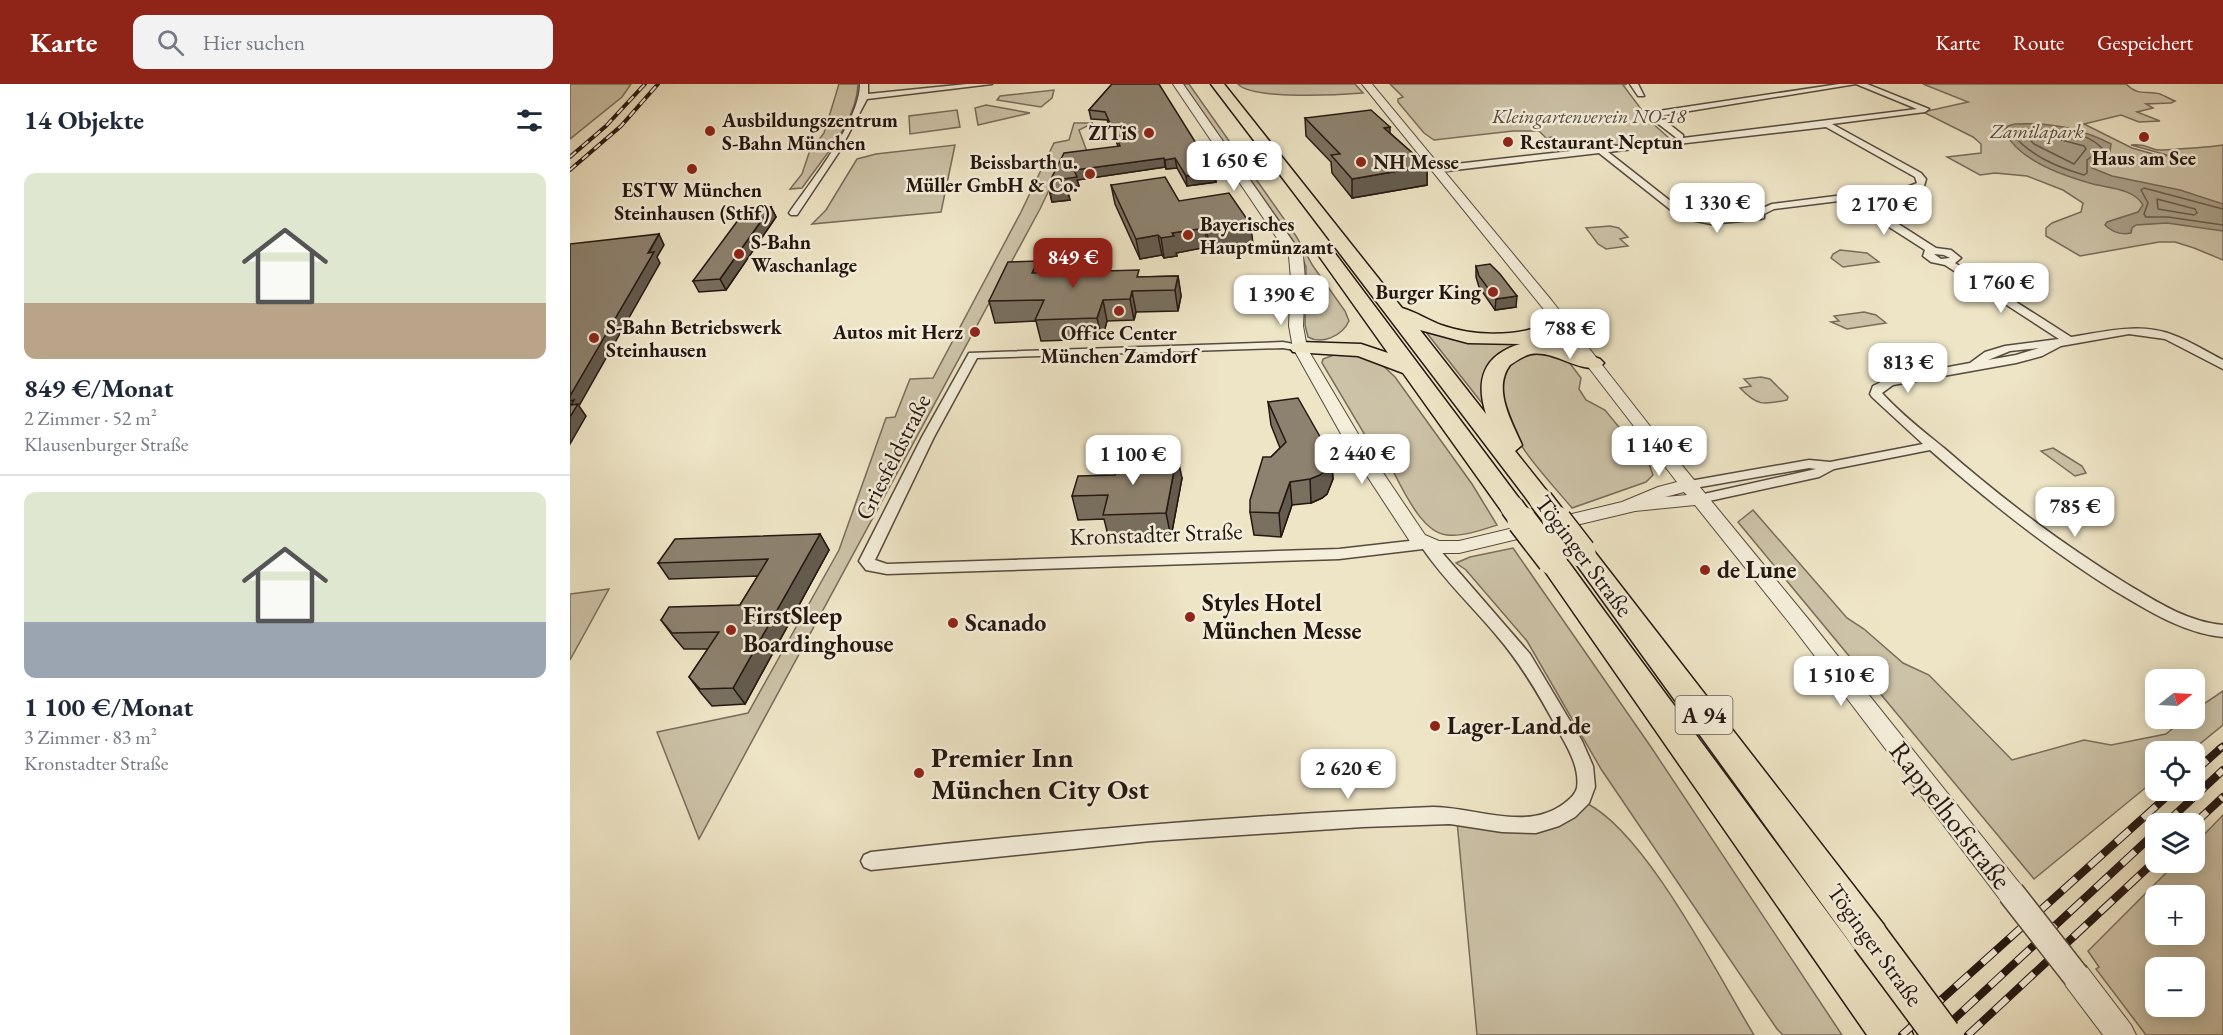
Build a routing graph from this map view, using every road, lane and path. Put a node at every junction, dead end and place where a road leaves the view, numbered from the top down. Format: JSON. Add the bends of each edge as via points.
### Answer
{"nodes":[{"id":1,"x":864,"y":84,"type":"edge"},
{"id":2,"x":988,"y":84,"type":"edge"},
{"id":3,"x":1178,"y":84,"type":"edge"},
{"id":4,"x":1200,"y":84,"type":"edge"},
{"id":5,"x":1216,"y":84,"type":"edge"},
{"id":6,"x":1367,"y":84,"type":"edge"},
{"id":7,"x":1634,"y":84,"type":"edge"},
{"id":8,"x":1853,"y":84,"type":"edge"},
{"id":9,"x":1860,"y":84,"type":"edge"},
{"id":10,"x":1641,"y":94,"type":"dead end"},
{"id":11,"x":864,"y":98,"type":"junction"},
{"id":12,"x":1827,"y":124,"type":"junction"},
{"id":13,"x":1235,"y":131,"type":"dead end"},
{"id":14,"x":1680,"y":137,"type":"dead end"},
{"id":15,"x":1602,"y":150,"type":"junction"},
{"id":16,"x":1256,"y":160,"type":"dead end"},
{"id":17,"x":1438,"y":169,"type":"junction"},
{"id":18,"x":1849,"y":197,"type":"junction"},
{"id":19,"x":1290,"y":206,"type":"dead end"},
{"id":20,"x":795,"y":213,"type":"dead end"},
{"id":21,"x":1318,"y":243,"type":"dead end"},
{"id":22,"x":1352,"y":289,"type":"junction"},
{"id":23,"x":1392,"y":310,"type":"junction"},
{"id":24,"x":1557,"y":316,"type":"junction"},
{"id":25,"x":1573,"y":337,"type":"junction"},
{"id":26,"x":2064,"y":342,"type":"junction"},
{"id":27,"x":1527,"y":344,"type":"junction"},
{"id":28,"x":1300,"y":348,"type":"junction"},
{"id":29,"x":1593,"y":363,"type":"junction"},
{"id":30,"x":2223,"y":365,"type":"edge"},
{"id":31,"x":1411,"y":369,"type":"junction"},
{"id":32,"x":1932,"y":446,"type":"junction"},
{"id":33,"x":1523,"y":477,"type":"junction"},
{"id":34,"x":1694,"y":492,"type":"junction"},
{"id":35,"x":1427,"y":544,"type":"junction"},
{"id":36,"x":1567,"y":556,"type":"junction"},
{"id":37,"x":887,"y":569,"type":"joint"},
{"id":38,"x":2223,"y":631,"type":"edge"},
{"id":39,"x":871,"y":861,"type":"dead end"},
{"id":40,"x":1856,"y":951,"type":"junction"},
{"id":41,"x":1892,"y":1035,"type":"edge"},
{"id":42,"x":1942,"y":1035,"type":"edge"},
{"id":43,"x":2121,"y":1035,"type":"edge"}],
"edges":[{"from":1,"to":11,"type":"street"},
{"from":2,"to":11,"type":"street"},
{"from":3,"to":28,"type":"street","via":[[1296,256]]},
{"from":4,"to":13,"type":"highway"},
{"from":5,"to":23,"type":"highway","name":"Töginger Straße","number":"A 94"},
{"from":6,"to":17,"type":"street","name":"Rappelhofstraße"},
{"from":7,"to":10,"type":"street"},
{"from":8,"to":14,"type":"street","via":[[1655,114]]},
{"from":9,"to":12,"type":"street","via":[[1926,109]]},
{"from":11,"to":20,"type":"street"},
{"from":12,"to":15,"type":"street"},
{"from":12,"to":18,"type":"street","via":[[1922,179],[1922,184],[1915,188]]},
{"from":15,"to":17,"type":"street"},
{"from":15,"to":18,"type":"street","via":[[1684,216],[1711,221],[1805,209],[1820,201]]},
{"from":16,"to":19,"type":"highway"},
{"from":17,"to":24,"type":"street","name":"Rappelhofstraße"},
{"from":18,"to":26,"type":"street","via":[[1934,251],[1929,252],[1930,258],[1948,263]]},
{"from":21,"to":22,"type":"highway","name":"Töginger Straße","number":"A 94"},
{"from":22,"to":28,"type":"highway","via":[[1358,315],[1354,330],[1332,342]]},
{"from":22,"to":31,"type":"highway","name":"Töginger Straße","number":"A 94"},
{"from":23,"to":27,"type":"highway","via":[[1443,334]]},
{"from":23,"to":33,"type":"highway","name":"Töginger Straße","number":"A 94"},
{"from":24,"to":25,"type":"street","name":"Rappelhofstraße"},
{"from":24,"to":27,"type":"highway","via":[[1550,330]]},
{"from":25,"to":27,"type":"highway"},
{"from":25,"to":29,"type":"street","name":"Rappelhofstraße"},
{"from":26,"to":30,"type":"street","via":[[2129,331],[2152,333],[2179,341]]},
{"from":26,"to":32,"type":"street","via":[[2023,359],[1889,382],[1877,389],[1880,399]]},
{"from":27,"to":29,"type":"highway"},
{"from":27,"to":33,"type":"highway","via":[[1502,361],[1494,371],[1491,388]]},
{"from":28,"to":31,"type":"highway","via":[[1361,350]]},
{"from":28,"to":35,"type":"street","via":[[1359,450],[1418,539]]},
{"from":28,"to":37,"type":"street","name":"Griesfeldstraße","via":[[1283,345],[973,355],[870,550],[867,561],[871,566]]},
{"from":29,"to":34,"type":"street","name":"Rappelhofstraße"},
{"from":31,"to":36,"type":"highway","name":"Töginger Straße","number":"A 94","bridge":true,"via":[[1512,507]]},
{"from":32,"to":34,"type":"street","via":[[1830,466],[1819,473]]},
{"from":32,"to":38,"type":"street","via":[[2008,510],[2114,583],[2183,621]]},
{"from":33,"to":36,"type":"highway","name":"Töginger Straße","number":"A 94","bridge":true,"via":[[1541,500]]},
{"from":34,"to":35,"type":"street","name":"Kronstadter Straße","via":[[1665,505],[1627,507],[1459,547],[1437,548]]},
{"from":34,"to":43,"type":"street","name":"Rappelhofstraße","bridge":true},
{"from":35,"to":37,"type":"street","name":"Kronstadter Straße","via":[[1339,554]]},
{"from":35,"to":39,"type":"street","via":[[1442,568],[1518,651],[1547,693],[1582,760],[1586,788],[1580,800],[1558,818],[1521,827],[1450,814],[1352,818],[1032,842]]},
{"from":36,"to":40,"type":"highway","name":"Töginger Straße","number":"A 94"},
{"from":40,"to":41,"type":"highway","name":"Töginger Straße","number":"A 94"},
{"from":40,"to":42,"type":"highway","name":"Töginger Straße","number":"A 94","bridge":true}]}
